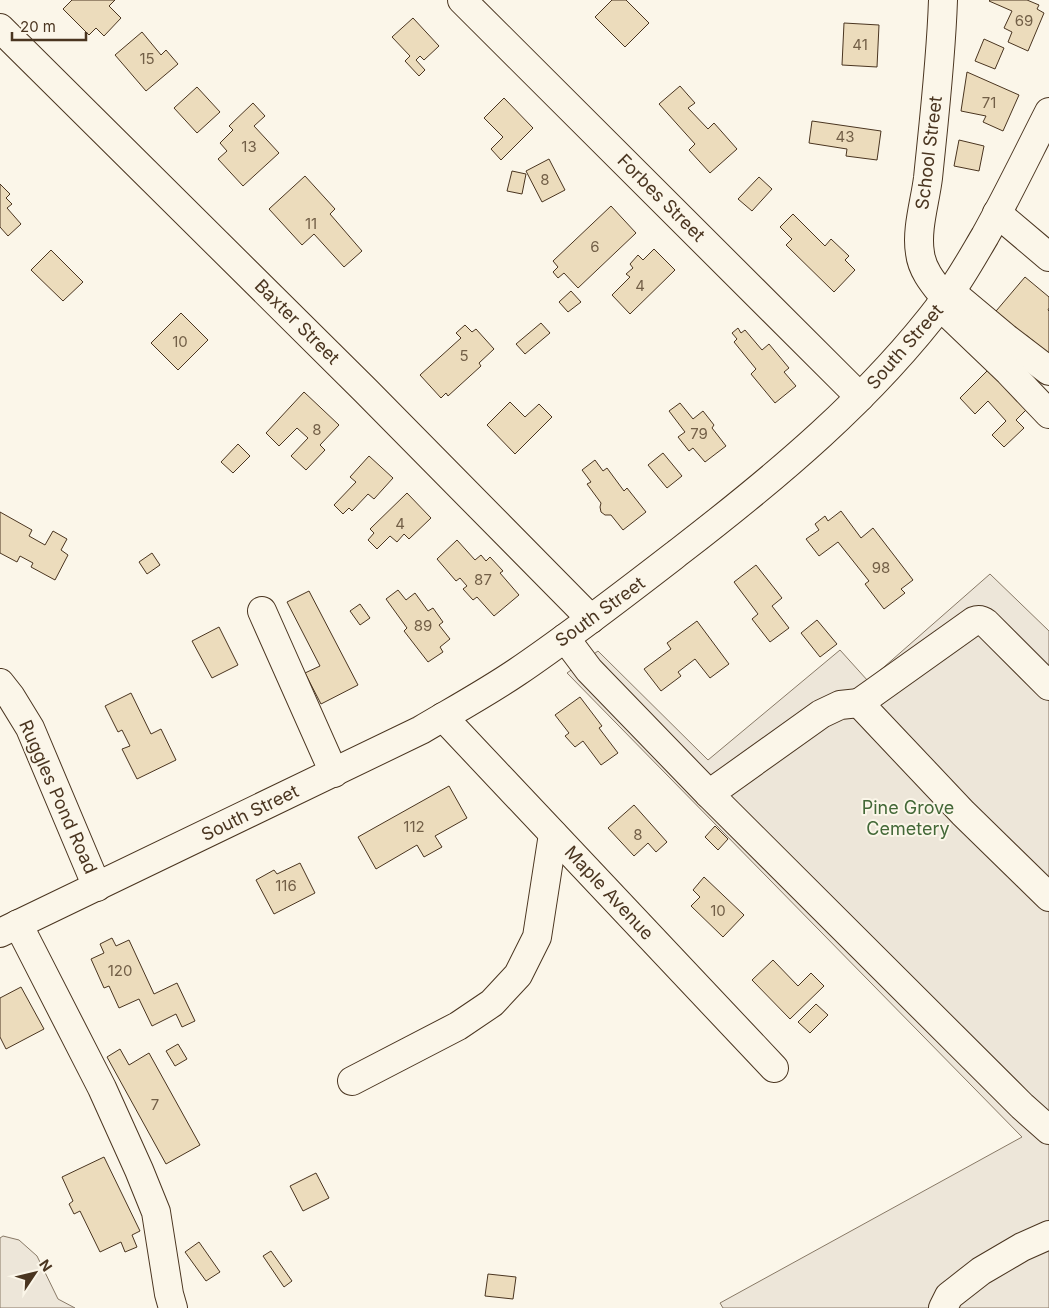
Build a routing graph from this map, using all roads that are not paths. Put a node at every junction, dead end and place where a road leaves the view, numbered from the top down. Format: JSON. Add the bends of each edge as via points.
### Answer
{"nodes":[{"id":1,"x":462,"y":0,"type":"edge"},
{"id":2,"x":943,"y":0,"type":"edge"},
{"id":3,"x":0,"y":28,"type":"edge"},
{"id":4,"x":1049,"y":112,"type":"edge"},
{"id":5,"x":997,"y":214,"type":"junction"},
{"id":6,"x":1049,"y":256,"type":"edge"},
{"id":7,"x":946,"y":299,"type":"junction"},
{"id":8,"x":1049,"y":371,"type":"edge"},
{"id":9,"x":860,"y":397,"type":"junction"},
{"id":10,"x":1049,"y":414,"type":"edge"},
{"id":11,"x":262,"y":611,"type":"dead end"},
{"id":12,"x":591,"y":619,"type":"junction"},
{"id":13,"x":565,"y":638,"type":"junction"},
{"id":14,"x":0,"y":684,"type":"edge"},
{"id":15,"x":1049,"y":686,"type":"edge"},
{"id":16,"x":859,"y":703,"type":"junction"},
{"id":17,"x":443,"y":717,"type":"junction"},
{"id":18,"x":334,"y":773,"type":"junction"},
{"id":19,"x":709,"y":794,"type":"junction"},
{"id":20,"x":553,"y":834,"type":"junction"},
{"id":21,"x":97,"y":887,"type":"junction"},
{"id":22,"x":1049,"y":897,"type":"edge"},
{"id":23,"x":9,"y":929,"type":"edge"},
{"id":24,"x":774,"y":1068,"type":"dead end"},
{"id":25,"x":352,"y":1081,"type":"dead end"},
{"id":26,"x":1047,"y":1128,"type":"edge"},
{"id":27,"x":1049,"y":1235,"type":"edge"},
{"id":28,"x":173,"y":1308,"type":"edge"},
{"id":29,"x":943,"y":1308,"type":"edge"}],
"edges":[{"from":1,"to":9,"type":"street","name":"Forbes Street"},
{"from":2,"to":7,"type":"street","name":"School Street","via":[[935,112],[918,241],[925,271]]},
{"from":3,"to":12,"type":"street","name":"Baxter Street"},
{"from":4,"to":5,"type":"street","name":"South Street"},
{"from":5,"to":6,"type":"street"},
{"from":5,"to":7,"type":"street","name":"South Street"},
{"from":7,"to":8,"type":"street"},
{"from":7,"to":9,"type":"street","name":"South Street"},
{"from":7,"to":10,"type":"street"},
{"from":9,"to":12,"type":"street","name":"South Street","via":[[771,479]]},
{"from":11,"to":18,"type":"street"},
{"from":12,"to":13,"type":"street","name":"South Street"},
{"from":13,"to":17,"type":"street","name":"South Street"},
{"from":13,"to":19,"type":"street","via":[[589,670]]},
{"from":14,"to":21,"type":"street","name":"Ruggles Pond Road","via":[[30,728]]},
{"from":15,"to":16,"type":"street","via":[[986,623],[978,620]]},
{"from":16,"to":19,"type":"street","via":[[840,705],[821,714]]},
{"from":16,"to":22,"type":"street"},
{"from":17,"to":18,"type":"street","name":"South Street"},
{"from":17,"to":20,"type":"street","name":"Maple Avenue"},
{"from":18,"to":21,"type":"street","name":"South Street"},
{"from":19,"to":26,"type":"street"},
{"from":20,"to":24,"type":"street","name":"Maple Avenue"},
{"from":20,"to":25,"type":"street","via":[[537,937],[518,975],[492,1003],[458,1026]]},
{"from":21,"to":23,"type":"street","name":"South Street"},
{"from":23,"to":28,"type":"street","via":[[102,1088],[149,1195],[156,1212]]},
{"from":27,"to":29,"type":"street","via":[[981,1271],[949,1296]]}]}
